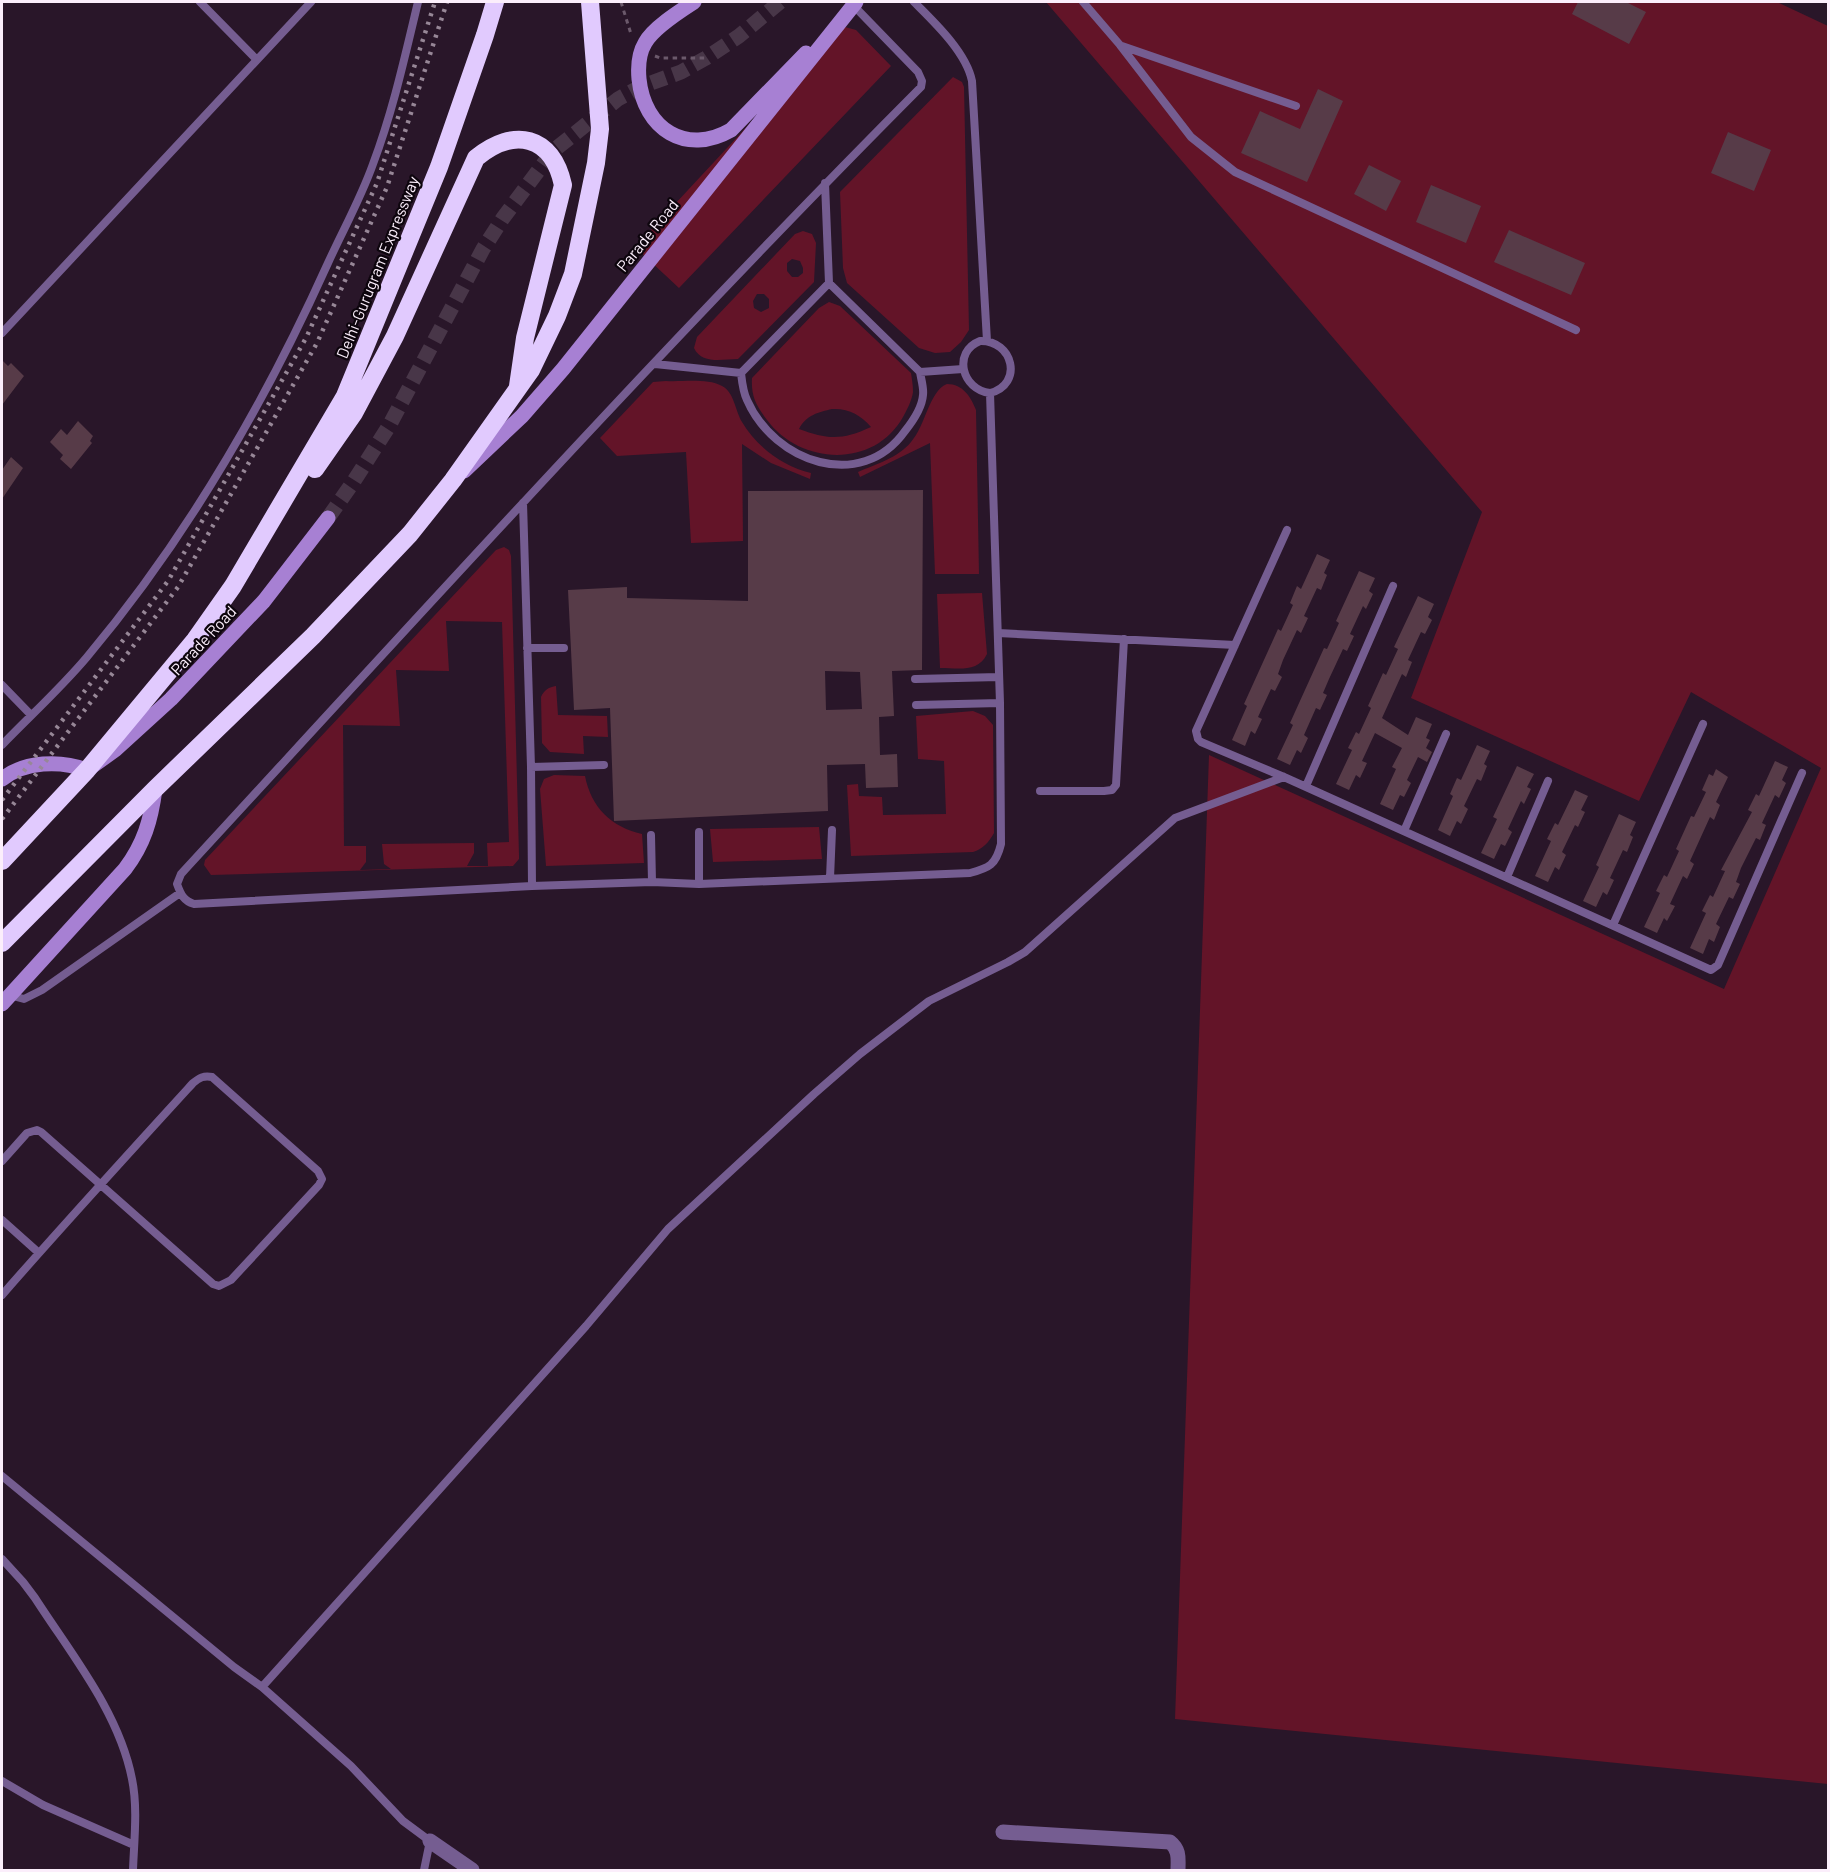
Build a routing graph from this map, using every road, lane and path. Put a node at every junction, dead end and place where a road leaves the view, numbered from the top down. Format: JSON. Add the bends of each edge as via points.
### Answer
{"nodes":[{"id":1,"x":200,"y":2,"type":"edge"},
{"id":2,"x":311,"y":2,"type":"edge"},
{"id":3,"x":418,"y":2,"type":"edge"},
{"id":4,"x":495,"y":2,"type":"edge"},
{"id":5,"x":590,"y":2,"type":"edge"},
{"id":6,"x":694,"y":2,"type":"edge"},
{"id":7,"x":914,"y":2,"type":"edge"},
{"id":8,"x":1083,"y":2,"type":"edge"},
{"id":9,"x":854,"y":3,"type":"edge"},
{"id":10,"x":839,"y":23,"type":"junction"},
{"id":11,"x":1120,"y":45,"type":"junction"},
{"id":12,"x":256,"y":60,"type":"junction"},
{"id":13,"x":1296,"y":106,"type":"dead end"},
{"id":14,"x":825,"y":183,"type":"junction"},
{"id":15,"x":830,"y":283,"type":"junction"},
{"id":16,"x":1576,"y":330,"type":"dead end"},
{"id":17,"x":2,"y":333,"type":"edge"},
{"id":18,"x":987,"y":340,"type":"junction"},
{"id":19,"x":655,"y":364,"type":"junction"},
{"id":20,"x":963,"y":369,"type":"junction"},
{"id":21,"x":920,"y":372,"type":"junction"},
{"id":22,"x":741,"y":373,"type":"junction"},
{"id":23,"x":517,"y":391,"type":"junction"},
{"id":24,"x":990,"y":393,"type":"junction"},
{"id":25,"x":453,"y":480,"type":"junction"},
{"id":26,"x":523,"y":503,"type":"junction"},
{"id":27,"x":278,"y":511,"type":"junction"},
{"id":28,"x":328,"y":518,"type":"tunnel mouth"},
{"id":29,"x":1287,"y":530,"type":"dead end"},
{"id":30,"x":1393,"y":586,"type":"dead end"},
{"id":31,"x":998,"y":633,"type":"junction"},
{"id":32,"x":1125,"y":639,"type":"junction"},
{"id":33,"x":1235,"y":645,"type":"junction"},
{"id":34,"x":527,"y":648,"type":"junction"},
{"id":35,"x":564,"y":648,"type":"dead end"},
{"id":36,"x":999,"y":677,"type":"junction"},
{"id":37,"x":915,"y":679,"type":"dead end"},
{"id":38,"x":2,"y":685,"type":"edge"},
{"id":39,"x":1000,"y":703,"type":"junction"},
{"id":40,"x":916,"y":705,"type":"dead end"},
{"id":41,"x":31,"y":716,"type":"junction"},
{"id":42,"x":1702,"y":724,"type":"dead end"},
{"id":43,"x":1446,"y":734,"type":"dead end"},
{"id":44,"x":2,"y":745,"type":"edge"},
{"id":45,"x":604,"y":765,"type":"dead end"},
{"id":46,"x":531,"y":767,"type":"junction"},
{"id":47,"x":87,"y":770,"type":"junction"},
{"id":48,"x":1802,"y":773,"type":"dead end"},
{"id":49,"x":1284,"y":777,"type":"junction"},
{"id":50,"x":2,"y":779,"type":"edge"},
{"id":51,"x":1548,"y":780,"type":"dead end"},
{"id":52,"x":1306,"y":786,"type":"junction"},
{"id":53,"x":155,"y":789,"type":"junction"},
{"id":54,"x":1040,"y":791,"type":"dead end"},
{"id":55,"x":832,"y":830,"type":"dead end"},
{"id":56,"x":1404,"y":831,"type":"junction"},
{"id":57,"x":699,"y":832,"type":"dead end"},
{"id":58,"x":651,"y":835,"type":"dead end"},
{"id":59,"x":2,"y":861,"type":"edge"},
{"id":60,"x":830,"y":878,"type":"junction"},
{"id":61,"x":1507,"y":878,"type":"junction"},
{"id":62,"x":652,"y":882,"type":"junction"},
{"id":63,"x":699,"y":884,"type":"junction"},
{"id":64,"x":532,"y":886,"type":"junction"},
{"id":65,"x":180,"y":893,"type":"junction"},
{"id":66,"x":1613,"y":925,"type":"junction"},
{"id":67,"x":2,"y":943,"type":"edge"},
{"id":68,"x":5,"y":1000,"type":"edge"},
{"id":69,"x":2,"y":1161,"type":"edge"},
{"id":70,"x":100,"y":1185,"type":"junction"},
{"id":71,"x":2,"y":1220,"type":"edge"},
{"id":72,"x":39,"y":1252,"type":"junction"},
{"id":73,"x":2,"y":1295,"type":"edge"},
{"id":74,"x":2,"y":1476,"type":"edge"},
{"id":75,"x":2,"y":1559,"type":"edge"},
{"id":76,"x":262,"y":1687,"type":"junction"},
{"id":77,"x":2,"y":1781,"type":"edge"},
{"id":78,"x":1003,"y":1832,"type":"dead end"},
{"id":79,"x":430,"y":1841,"type":"junction"},
{"id":80,"x":134,"y":1845,"type":"junction"},
{"id":81,"x":133,"y":1870,"type":"edge"},
{"id":82,"x":424,"y":1870,"type":"edge"},
{"id":83,"x":472,"y":1870,"type":"edge"},
{"id":84,"x":1178,"y":1870,"type":"edge"}],
"edges":[{"from":1,"to":12,"type":"lane"},
{"from":2,"to":12,"type":"lane"},
{"from":3,"to":41,"type":"lane","via":[[361,196],[292,338],[239,435],[165,556],[86,659]]},
{"from":4,"to":27,"type":"highway","name":"Delhi-Gurugram Expressway","via":[[439,167],[345,396]]},
{"from":5,"to":23,"type":"highway","via":[[600,129],[596,163],[573,274],[542,348]]},
{"from":6,"to":10,"type":"street","via":[[652,34],[645,43],[638,72],[650,114],[671,134],[688,139],[716,138],[730,129]]},
{"from":7,"to":18,"type":"lane","via":[[970,70]]},
{"from":8,"to":11,"type":"lane"},
{"from":9,"to":10,"type":"street","name":"Parade Road"},
{"from":9,"to":14,"type":"lane","via":[[922,81],[921,87]]},
{"from":10,"to":25,"type":"street","name":"Parade Road","via":[[563,369],[492,447]]},
{"from":11,"to":13,"type":"lane"},
{"from":11,"to":16,"type":"lane","via":[[1191,137],[1235,172]]},
{"from":12,"to":17,"type":"lane"},
{"from":14,"to":15,"type":"lane"},
{"from":14,"to":19,"type":"lane"},
{"from":15,"to":21,"type":"lane"},
{"from":15,"to":22,"type":"lane"},
{"from":18,"to":20,"type":"lane","via":[[969,348]]},
{"from":18,"to":24,"type":"lane","via":[[1002,348],[1011,372],[1004,387]]},
{"from":19,"to":22,"type":"lane"},
{"from":19,"to":26,"type":"lane"},
{"from":20,"to":21,"type":"lane"},
{"from":20,"to":24,"type":"lane","via":[[976,389]]},
{"from":21,"to":22,"type":"lane","via":[[920,406],[897,442],[872,459],[842,466],[812,461],[783,446],[759,421],[746,399]]},
{"from":23,"to":25,"type":"highway"},
{"from":23,"to":27,"type":"highway","via":[[525,338],[563,185],[560,172],[546,151],[525,140],[510,139],[476,158],[409,308],[354,413],[318,465]]},
{"from":24,"to":31,"type":"lane"},
{"from":25,"to":53,"type":"highway","via":[[410,534],[343,606]]},
{"from":26,"to":34,"type":"lane"},
{"from":26,"to":65,"type":"lane","via":[[181,874],[177,884]]},
{"from":27,"to":47,"type":"highway","name":"Delhi-Gurugram Expressway","via":[[195,640]]},
{"from":28,"to":47,"type":"street","name":"Parade Road","via":[[264,601],[179,691]]},
{"from":29,"to":33,"type":"lane"},
{"from":30,"to":52,"type":"lane"},
{"from":31,"to":32,"type":"lane"},
{"from":31,"to":36,"type":"lane"},
{"from":32,"to":33,"type":"lane"},
{"from":32,"to":54,"type":"lane","via":[[1116,785],[1104,791]]},
{"from":33,"to":49,"type":"lane","via":[[1196,735],[1201,742]]},
{"from":34,"to":35,"type":"lane"},
{"from":34,"to":46,"type":"lane"},
{"from":36,"to":37,"type":"lane"},
{"from":36,"to":39,"type":"lane"},
{"from":38,"to":41,"type":"lane"},
{"from":39,"to":40,"type":"lane"},
{"from":39,"to":60,"type":"lane","via":[[998,858],[987,868],[970,873]]},
{"from":41,"to":44,"type":"lane"},
{"from":42,"to":66,"type":"lane"},
{"from":43,"to":56,"type":"lane"},
{"from":45,"to":46,"type":"lane"},
{"from":46,"to":64,"type":"lane"},
{"from":47,"to":50,"type":"street","via":[[72,764],[51,763],[20,769]]},
{"from":47,"to":59,"type":"highway","name":"Delhi-Gurugram Expressway"},
{"from":48,"to":66,"type":"lane","via":[[1715,968],[1707,969]]},
{"from":49,"to":52,"type":"lane"},
{"from":49,"to":76,"type":"lane","via":[[1175,819],[1025,952],[929,1001],[860,1053],[668,1229]]},
{"from":51,"to":61,"type":"lane"},
{"from":52,"to":56,"type":"lane"},
{"from":53,"to":67,"type":"highway"},
{"from":53,"to":68,"type":"street","via":[[138,853]]},
{"from":55,"to":60,"type":"lane"},
{"from":56,"to":61,"type":"lane"},
{"from":57,"to":63,"type":"lane"},
{"from":58,"to":62,"type":"lane"},
{"from":60,"to":63,"type":"lane"},
{"from":61,"to":66,"type":"lane"},
{"from":62,"to":63,"type":"lane"},
{"from":62,"to":64,"type":"lane"},
{"from":64,"to":65,"type":"lane","via":[[194,904],[185,901]]},
{"from":65,"to":68,"type":"lane","via":[[42,990],[24,999]]},
{"from":69,"to":70,"type":"lane","via":[[27,1133],[37,1130]]},
{"from":70,"to":70,"type":"lane","via":[[193,1083],[207,1076],[318,1171],[322,1179],[231,1280],[219,1286]]},
{"from":70,"to":72,"type":"lane"},
{"from":71,"to":72,"type":"lane"},
{"from":72,"to":73,"type":"lane"},
{"from":74,"to":76,"type":"lane"},
{"from":75,"to":80,"type":"lane","via":[[34,1598],[114,1722],[133,1781]]},
{"from":76,"to":79,"type":"lane","via":[[351,1766],[403,1821]]},
{"from":77,"to":80,"type":"lane","via":[[43,1805]]},
{"from":78,"to":84,"type":"street","via":[[1170,1842],[1178,1853]]},
{"from":79,"to":82,"type":"lane"},
{"from":79,"to":83,"type":"street"},
{"from":80,"to":81,"type":"lane"}]}
